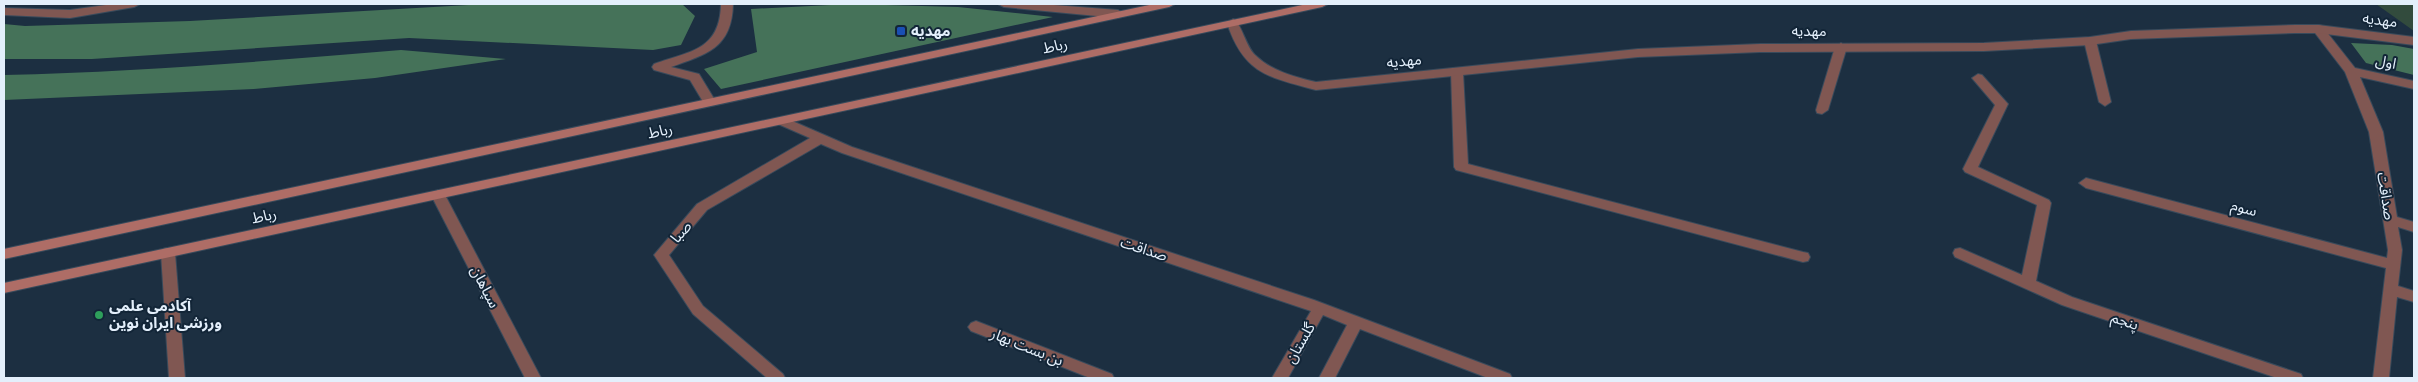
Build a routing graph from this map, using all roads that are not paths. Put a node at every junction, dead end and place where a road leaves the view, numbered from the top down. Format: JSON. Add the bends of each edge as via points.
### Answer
{"nodes":[{"id":1,"x":134,"y":4,"type":"edge"},
{"id":2,"x":727,"y":4,"type":"edge"},
{"id":3,"x":1004,"y":4,"type":"edge"},
{"id":4,"x":1169,"y":4,"type":"edge"},
{"id":5,"x":1322,"y":4,"type":"edge"},
{"id":6,"x":1068,"y":7,"type":"edge"},
{"id":7,"x":4,"y":12,"type":"edge"},
{"id":8,"x":1118,"y":14,"type":"junction"},
{"id":9,"x":1233,"y":23,"type":"junction"},
{"id":10,"x":2318,"y":29,"type":"junction"},
{"id":11,"x":2090,"y":41,"type":"junction"},
{"id":12,"x":2414,"y":41,"type":"edge"},
{"id":13,"x":1841,"y":47,"type":"junction"},
{"id":14,"x":2351,"y":71,"type":"junction"},
{"id":15,"x":1457,"y":72,"type":"junction"},
{"id":16,"x":1978,"y":78,"type":"dead end"},
{"id":17,"x":2414,"y":85,"type":"edge"},
{"id":18,"x":710,"y":102,"type":"junction"},
{"id":19,"x":2105,"y":102,"type":"dead end"},
{"id":20,"x":1822,"y":110,"type":"dead end"},
{"id":21,"x":783,"y":121,"type":"junction"},
{"id":22,"x":821,"y":138,"type":"junction"},
{"id":23,"x":2086,"y":183,"type":"dead end"},
{"id":24,"x":438,"y":195,"type":"junction"},
{"id":25,"x":2390,"y":220,"type":"junction"},
{"id":26,"x":2414,"y":227,"type":"edge"},
{"id":27,"x":1960,"y":252,"type":"dead end"},
{"id":28,"x":168,"y":253,"type":"junction"},
{"id":29,"x":4,"y":254,"type":"edge"},
{"id":30,"x":1803,"y":257,"type":"dead end"},
{"id":31,"x":2393,"y":265,"type":"junction"},
{"id":32,"x":2028,"y":283,"type":"junction"},
{"id":33,"x":4,"y":288,"type":"edge"},
{"id":34,"x":2391,"y":289,"type":"junction"},
{"id":35,"x":2414,"y":297,"type":"edge"},
{"id":36,"x":1320,"y":308,"type":"junction"},
{"id":37,"x":1356,"y":322,"type":"junction"},
{"id":38,"x":976,"y":327,"type":"dead end"},
{"id":39,"x":177,"y":378,"type":"edge"},
{"id":40,"x":533,"y":378,"type":"edge"},
{"id":41,"x":777,"y":378,"type":"edge"},
{"id":42,"x":1106,"y":378,"type":"edge"},
{"id":43,"x":1280,"y":378,"type":"edge"},
{"id":44,"x":1327,"y":378,"type":"edge"},
{"id":45,"x":1504,"y":378,"type":"edge"},
{"id":46,"x":2295,"y":378,"type":"edge"},
{"id":47,"x":2381,"y":378,"type":"edge"}],
"edges":[{"from":1,"to":7,"type":"street","via":[[70,14]]},
{"from":2,"to":18,"type":"street","via":[[719,38],[704,49],[658,67],[695,77]]},
{"from":3,"to":6,"type":"street"},
{"from":4,"to":8,"type":"main road","name":"رباط"},
{"from":5,"to":9,"type":"main road","name":"رباط"},
{"from":6,"to":8,"type":"street"},
{"from":8,"to":18,"type":"main road","name":"رباط"},
{"from":9,"to":15,"type":"street","name":"مهدیه","via":[[1242,48],[1256,64],[1283,78],[1316,86]]},
{"from":9,"to":21,"type":"main road","name":"رباط"},
{"from":10,"to":11,"type":"street","name":"مهدیه","via":[[2131,35]]},
{"from":10,"to":12,"type":"street","name":"مهدیه"},
{"from":10,"to":14,"type":"street","name":"صداقت"},
{"from":11,"to":13,"type":"street","name":"مهدیه","via":[[1984,47]]},
{"from":11,"to":19,"type":"street"},
{"from":13,"to":15,"type":"street","name":"مهدیه","via":[[1638,53]]},
{"from":13,"to":20,"type":"street"},
{"from":14,"to":17,"type":"street","name":"اول"},
{"from":14,"to":25,"type":"street","name":"صداقت","via":[[2376,132]]},
{"from":15,"to":30,"type":"street","via":[[1461,167]]},
{"from":16,"to":32,"type":"street","via":[[2002,104],[1970,169],[2044,203]]},
{"from":18,"to":29,"type":"main road","name":"رباط"},
{"from":21,"to":22,"type":"street","name":"صداقت"},
{"from":21,"to":24,"type":"main road","name":"رباط"},
{"from":22,"to":36,"type":"street","name":"صداقت","via":[[847,150]]},
{"from":22,"to":41,"type":"street","name":"صبا","via":[[702,207],[661,255],[698,310]]},
{"from":23,"to":31,"type":"street","name":"سوم"},
{"from":24,"to":28,"type":"main road","name":"رباط"},
{"from":24,"to":40,"type":"street","name":"سپاهان"},
{"from":25,"to":26,"type":"street"},
{"from":25,"to":31,"type":"street","name":"صداقت","via":[[2395,250]]},
{"from":27,"to":32,"type":"street","name":"پنجم"},
{"from":28,"to":33,"type":"main road","name":"رباط"},
{"from":28,"to":39,"type":"street"},
{"from":31,"to":34,"type":"street","name":"صداقت"},
{"from":32,"to":46,"type":"street","name":"پنجم","via":[[2068,301]]},
{"from":34,"to":35,"type":"street"},
{"from":34,"to":47,"type":"street","name":"صداقت"},
{"from":36,"to":37,"type":"street","name":"صداقت"},
{"from":36,"to":43,"type":"street","name":"گلستان"},
{"from":37,"to":44,"type":"street"},
{"from":37,"to":45,"type":"street","name":"صداقت"},
{"from":38,"to":42,"type":"street","name":"بن بست بهار"}]}
